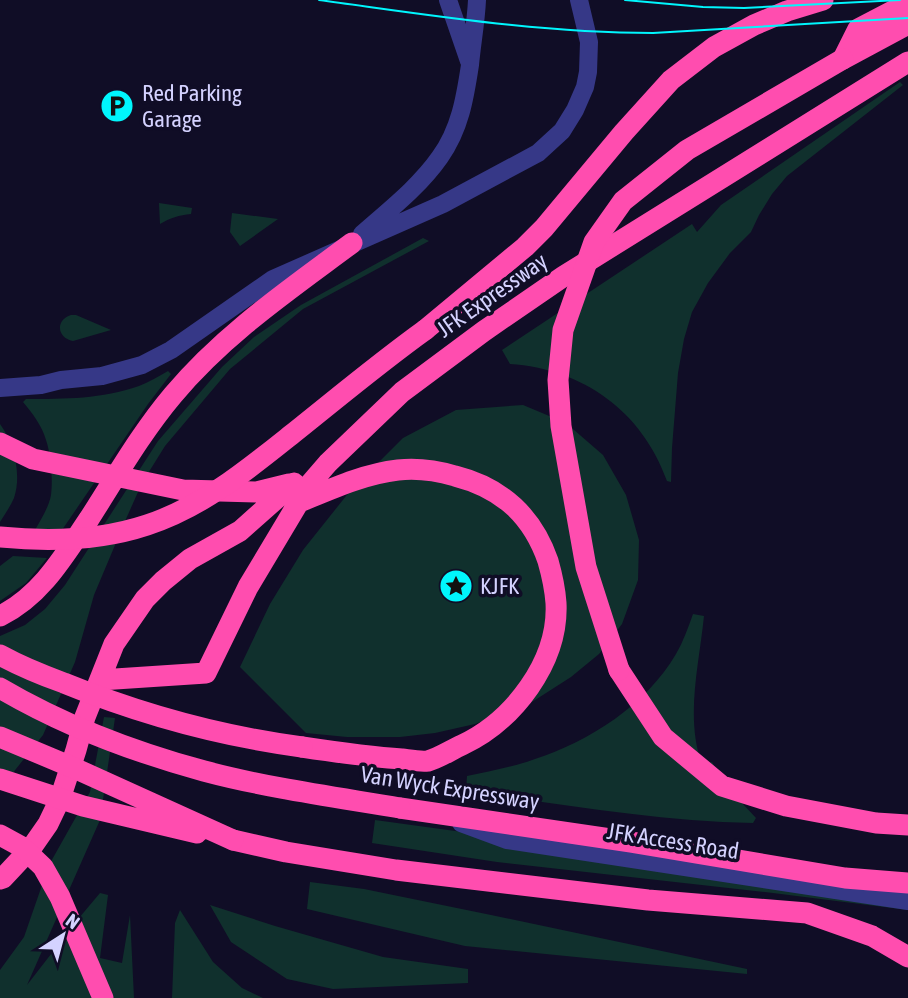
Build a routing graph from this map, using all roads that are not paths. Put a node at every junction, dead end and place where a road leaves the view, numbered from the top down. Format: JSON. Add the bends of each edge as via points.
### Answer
{"nodes":[{"id":1,"x":447,"y":0,"type":"edge"},
{"id":2,"x":477,"y":0,"type":"edge"},
{"id":3,"x":579,"y":0,"type":"edge"},
{"id":4,"x":823,"y":0,"type":"edge"},
{"id":5,"x":908,"y":3,"type":"edge"},
{"id":6,"x":908,"y":24,"type":"edge"},
{"id":7,"x":843,"y":59,"type":"junction"},
{"id":8,"x":908,"y":62,"type":"edge"},
{"id":9,"x":470,"y":64,"type":"junction"},
{"id":10,"x":352,"y":243,"type":"junction"},
{"id":11,"x":0,"y":388,"type":"edge"},
{"id":12,"x":0,"y":443,"type":"edge"},
{"id":13,"x":296,"y":493,"type":"junction"},
{"id":14,"x":0,"y":537,"type":"edge"},
{"id":15,"x":0,"y":617,"type":"edge"},
{"id":16,"x":0,"y":655,"type":"edge"},
{"id":17,"x":100,"y":680,"type":"junction"},
{"id":18,"x":0,"y":688,"type":"edge"},
{"id":19,"x":0,"y":737,"type":"edge"},
{"id":20,"x":0,"y":779,"type":"edge"},
{"id":21,"x":435,"y":813,"type":"junction"},
{"id":22,"x":908,"y":825,"type":"edge"},
{"id":23,"x":0,"y":835,"type":"edge"},
{"id":24,"x":233,"y":840,"type":"junction"},
{"id":25,"x":0,"y":878,"type":"edge"},
{"id":26,"x":908,"y":883,"type":"edge"},
{"id":27,"x":908,"y":901,"type":"edge"},
{"id":28,"x":872,"y":936,"type":"junction"},
{"id":29,"x":908,"y":947,"type":"edge"},
{"id":30,"x":908,"y":957,"type":"edge"},
{"id":31,"x":103,"y":998,"type":"edge"}],
"edges":[{"from":1,"to":9,"type":"street"},
{"from":2,"to":9,"type":"street"},
{"from":3,"to":10,"type":"street","via":[[589,42],[588,72],[562,131],[527,160],[443,204]]},
{"from":4,"to":14,"type":"highway","bridge":true,"via":[[754,25],[671,80],[525,247],[220,490],[145,526],[103,536],[39,541]]},
{"from":5,"to":7,"type":"highway","via":[[858,29]]},
{"from":6,"to":7,"type":"highway"},
{"from":7,"to":22,"type":"highway","bridge":true,"via":[[687,150],[623,201],[594,242],[563,330],[558,380],[561,426],[586,567],[619,670],[663,737],[722,786],[786,806]]},
{"from":8,"to":13,"type":"highway","name":"JFK Expressway","via":[[518,307],[402,392]]},
{"from":9,"to":10,"type":"street","via":[[462,111],[441,155],[416,185]]},
{"from":10,"to":11,"type":"street","via":[[273,279],[142,365],[102,376]]},
{"from":10,"to":15,"type":"highway","via":[[243,325],[192,373],[150,425],[50,575]]},
{"from":12,"to":13,"type":"highway","via":[[33,459],[183,490]]},
{"from":13,"to":16,"type":"highway","bridge":true,"via":[[399,470],[439,471],[475,481],[508,500],[531,525],[552,575],[556,605],[552,637],[542,668],[498,723],[427,761],[363,757],[193,726],[104,699]]},
{"from":13,"to":17,"type":"highway","via":[[163,581],[114,644]]},
{"from":13,"to":17,"type":"highway","name":"JFK Expressway","via":[[206,673]]},
{"from":17,"to":25,"type":"highway","via":[[48,824],[18,864]]},
{"from":18,"to":21,"type":"highway","name":"Van Wyck Expressway","bridge":true,"via":[[70,723],[204,771]]},
{"from":19,"to":24,"type":"highway","bridge":true},
{"from":20,"to":24,"type":"highway","bridge":true,"via":[[83,806]]},
{"from":21,"to":26,"type":"highway","name":"Van Wyck Expressway","via":[[845,878]]},
{"from":21,"to":27,"type":"street","name":"JFK Access Road","via":[[507,840]]},
{"from":23,"to":31,"type":"highway","bridge":true,"via":[[22,847],[43,867],[61,897]]},
{"from":24,"to":28,"type":"highway","via":[[396,870],[648,900],[807,913]]},
{"from":28,"to":29,"type":"highway"},
{"from":28,"to":30,"type":"highway"}]}
